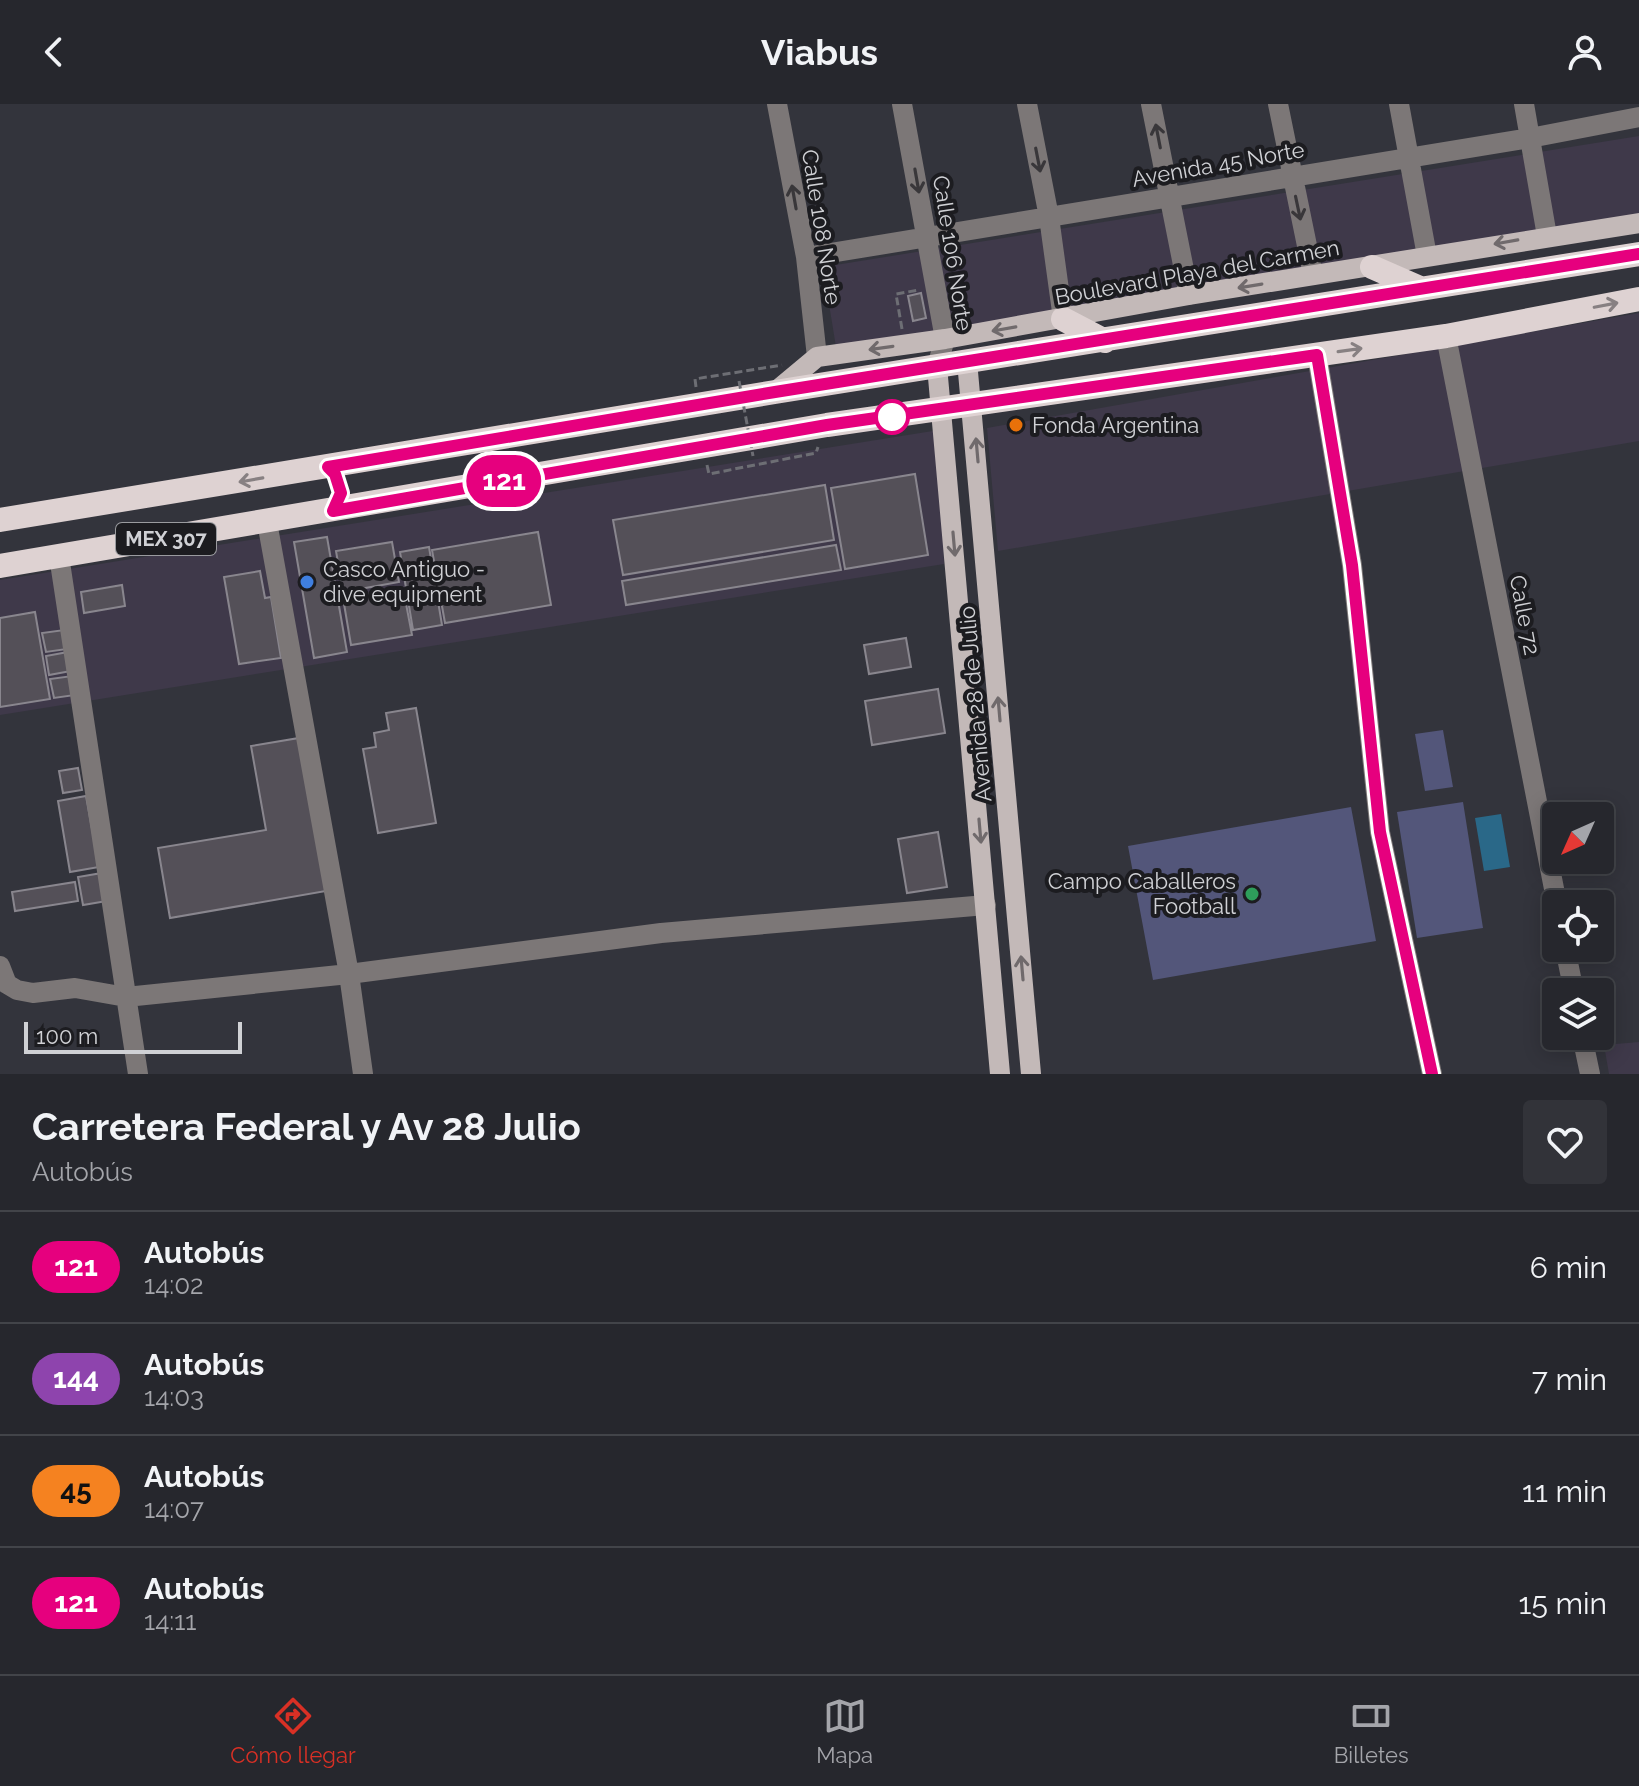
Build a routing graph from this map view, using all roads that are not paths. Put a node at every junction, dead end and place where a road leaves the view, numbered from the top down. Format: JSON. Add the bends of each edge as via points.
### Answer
{"nodes":[{"id":1,"x":777,"y":104,"type":"edge"},
{"id":2,"x":902,"y":104,"type":"edge"},
{"id":3,"x":1027,"y":104,"type":"edge"},
{"id":4,"x":1151,"y":104,"type":"edge"},
{"id":5,"x":1278,"y":104,"type":"edge"},
{"id":6,"x":1399,"y":104,"type":"edge"},
{"id":7,"x":1524,"y":104,"type":"edge"},
{"id":8,"x":1639,"y":117,"type":"edge"},
{"id":9,"x":1530,"y":138,"type":"junction"},
{"id":10,"x":1409,"y":159,"type":"junction"},
{"id":11,"x":1292,"y":175,"type":"junction"},
{"id":12,"x":1170,"y":198,"type":"junction"},
{"id":13,"x":1049,"y":217,"type":"junction"},
{"id":14,"x":1639,"y":223,"type":"edge"},
{"id":15,"x":1547,"y":236,"type":"junction"},
{"id":16,"x":927,"y":237,"type":"junction"},
{"id":17,"x":1639,"y":254,"type":"edge"},
{"id":18,"x":1427,"y":256,"type":"junction"},
{"id":19,"x":806,"y":257,"type":"junction"},
{"id":20,"x":1372,"y":267,"type":"junction"},
{"id":21,"x":1313,"y":275,"type":"junction"},
{"id":22,"x":1420,"y":288,"type":"junction"},
{"id":23,"x":1189,"y":295,"type":"junction"},
{"id":24,"x":1639,"y":299,"type":"edge"},
{"id":25,"x":1063,"y":319,"type":"junction"},
{"id":26,"x":1446,"y":336,"type":"junction"},
{"id":27,"x":945,"y":339,"type":"junction"},
{"id":28,"x":1105,"y":341,"type":"junction"},
{"id":29,"x":1317,"y":355,"type":"junction"},
{"id":30,"x":967,"y":361,"type":"junction"},
{"id":31,"x":808,"y":363,"type":"junction"},
{"id":32,"x":937,"y":366,"type":"junction"},
{"id":33,"x":775,"y":392,"type":"junction"},
{"id":34,"x":973,"y":405,"type":"junction"},
{"id":35,"x":943,"y":410,"type":"junction"},
{"id":36,"x":328,"y":467,"type":"junction"},
{"id":37,"x":333,"y":511,"type":"junction"},
{"id":38,"x":0,"y":520,"type":"edge"},
{"id":39,"x":267,"y":522,"type":"junction"},
{"id":40,"x":59,"y":556,"type":"junction"},
{"id":41,"x":0,"y":566,"type":"edge"},
{"id":42,"x":1554,"y":890,"type":"edge"},
{"id":43,"x":986,"y":905,"type":"junction"},
{"id":44,"x":0,"y":966,"type":"edge"},
{"id":45,"x":349,"y":974,"type":"junction"},
{"id":46,"x":126,"y":997,"type":"junction"},
{"id":47,"x":1026,"y":1017,"type":"junction"},
{"id":48,"x":996,"y":1020,"type":"junction"},
{"id":49,"x":1585,"y":1050,"type":"edge"},
{"id":50,"x":138,"y":1074,"type":"edge"},
{"id":51,"x":363,"y":1074,"type":"edge"},
{"id":52,"x":1000,"y":1074,"type":"edge"},
{"id":53,"x":1031,"y":1074,"type":"edge"},
{"id":54,"x":1432,"y":1074,"type":"edge"},
{"id":55,"x":1590,"y":1074,"type":"edge"}],
"edges":[{"from":19,"to":1,"type":"street","name":"Calle 108 Norte","one_way":true},
{"from":2,"to":16,"type":"street","name":"Calle 106 Norte","one_way":true},
{"from":3,"to":13,"type":"street","one_way":true},
{"from":12,"to":4,"type":"street","one_way":true},
{"from":5,"to":11,"type":"street"},
{"from":6,"to":10,"type":"street"},
{"from":7,"to":9,"type":"street"},
{"from":8,"to":9,"type":"street","name":"Avenida 45 Norte"},
{"from":9,"to":10,"type":"street","name":"Avenida 45 Norte"},
{"from":9,"to":15,"type":"street"},
{"from":10,"to":11,"type":"street","name":"Avenida 45 Norte"},
{"from":10,"to":18,"type":"street"},
{"from":11,"to":12,"type":"street","name":"Avenida 45 Norte"},
{"from":11,"to":21,"type":"street","one_way":true},
{"from":12,"to":13,"type":"street","name":"Avenida 45 Norte"},
{"from":12,"to":23,"type":"street"},
{"from":13,"to":16,"type":"street","name":"Avenida 45 Norte"},
{"from":13,"to":25,"type":"street"},
{"from":14,"to":15,"type":"main road","name":"Boulevard Playa del Carmen"},
{"from":15,"to":18,"type":"main road","name":"Boulevard Playa del Carmen","one_way":true},
{"from":16,"to":19,"type":"street","name":"Avenida 45 Norte"},
{"from":16,"to":27,"type":"street","name":"Calle 106 Norte"},
{"from":17,"to":22,"type":"highway","number":"MEX 307"},
{"from":18,"to":20,"type":"main road","name":"Boulevard Playa del Carmen"},
{"from":19,"to":31,"type":"street","name":"Calle 108 Norte"},
{"from":20,"to":21,"type":"main road","name":"Boulevard Playa del Carmen"},
{"from":20,"to":22,"type":"highway"},
{"from":21,"to":23,"type":"main road","name":"Boulevard Playa del Carmen","one_way":true},
{"from":22,"to":28,"type":"highway","number":"MEX 307"},
{"from":23,"to":25,"type":"main road","name":"Boulevard Playa del Carmen"},
{"from":26,"to":24,"type":"highway","number":"MEX 307","one_way":true},
{"from":25,"to":27,"type":"main road","name":"Boulevard Playa del Carmen","one_way":true},
{"from":25,"to":28,"type":"highway"},
{"from":29,"to":26,"type":"highway","number":"MEX 307","one_way":true},
{"from":26,"to":42,"type":"street","name":"Calle 72"},
{"from":27,"to":30,"type":"street"},
{"from":27,"to":31,"type":"main road","name":"Boulevard Playa del Carmen","one_way":true},
{"from":27,"to":32,"type":"street","name":"Calle 106 Norte"},
{"from":28,"to":30,"type":"highway","number":"MEX 307"},
{"from":29,"to":34,"type":"highway","number":"MEX 307"},
{"from":29,"to":54,"type":"street","via":[[1352,565],[1380,832]]},
{"from":30,"to":32,"type":"highway","number":"MEX 307"},
{"from":30,"to":34,"type":"main road","name":"Avenida 28 de Julio"},
{"from":31,"to":33,"type":"main road"},
{"from":32,"to":33,"type":"highway","number":"MEX 307"},
{"from":32,"to":35,"type":"main road","name":"Calle 106 Norte"},
{"from":33,"to":36,"type":"highway","number":"MEX 307"},
{"from":34,"to":35,"type":"highway","number":"MEX 307"},
{"from":47,"to":34,"type":"main road","name":"Avenida 28 de Julio","one_way":true},
{"from":35,"to":37,"type":"highway","number":"MEX 307","via":[[827,425]]},
{"from":35,"to":43,"type":"main road","name":"Avenida 28 de Julio","one_way":true},
{"from":36,"to":37,"type":"highway","via":[[341,493]]},
{"from":36,"to":38,"type":"highway","number":"MEX 307","one_way":true},
{"from":37,"to":39,"type":"highway","number":"MEX 307"},
{"from":39,"to":40,"type":"highway","number":"MEX 307"},
{"from":39,"to":45,"type":"street"},
{"from":40,"to":41,"type":"highway","number":"MEX 307"},
{"from":40,"to":46,"type":"street"},
{"from":43,"to":45,"type":"street","via":[[661,933]]},
{"from":43,"to":48,"type":"main road","name":"Avenida 28 de Julio"},
{"from":44,"to":46,"type":"street","via":[[7,984],[17,990],[75,988]]},
{"from":45,"to":46,"type":"street"},
{"from":45,"to":51,"type":"street"},
{"from":46,"to":50,"type":"street"},
{"from":47,"to":48,"type":"main road","via":[[1011,1010]]},
{"from":47,"to":53,"type":"main road","name":"Avenida 28 de Julio"},
{"from":48,"to":52,"type":"main road","name":"Avenida 28 de Julio"},
{"from":49,"to":55,"type":"street"}]}
